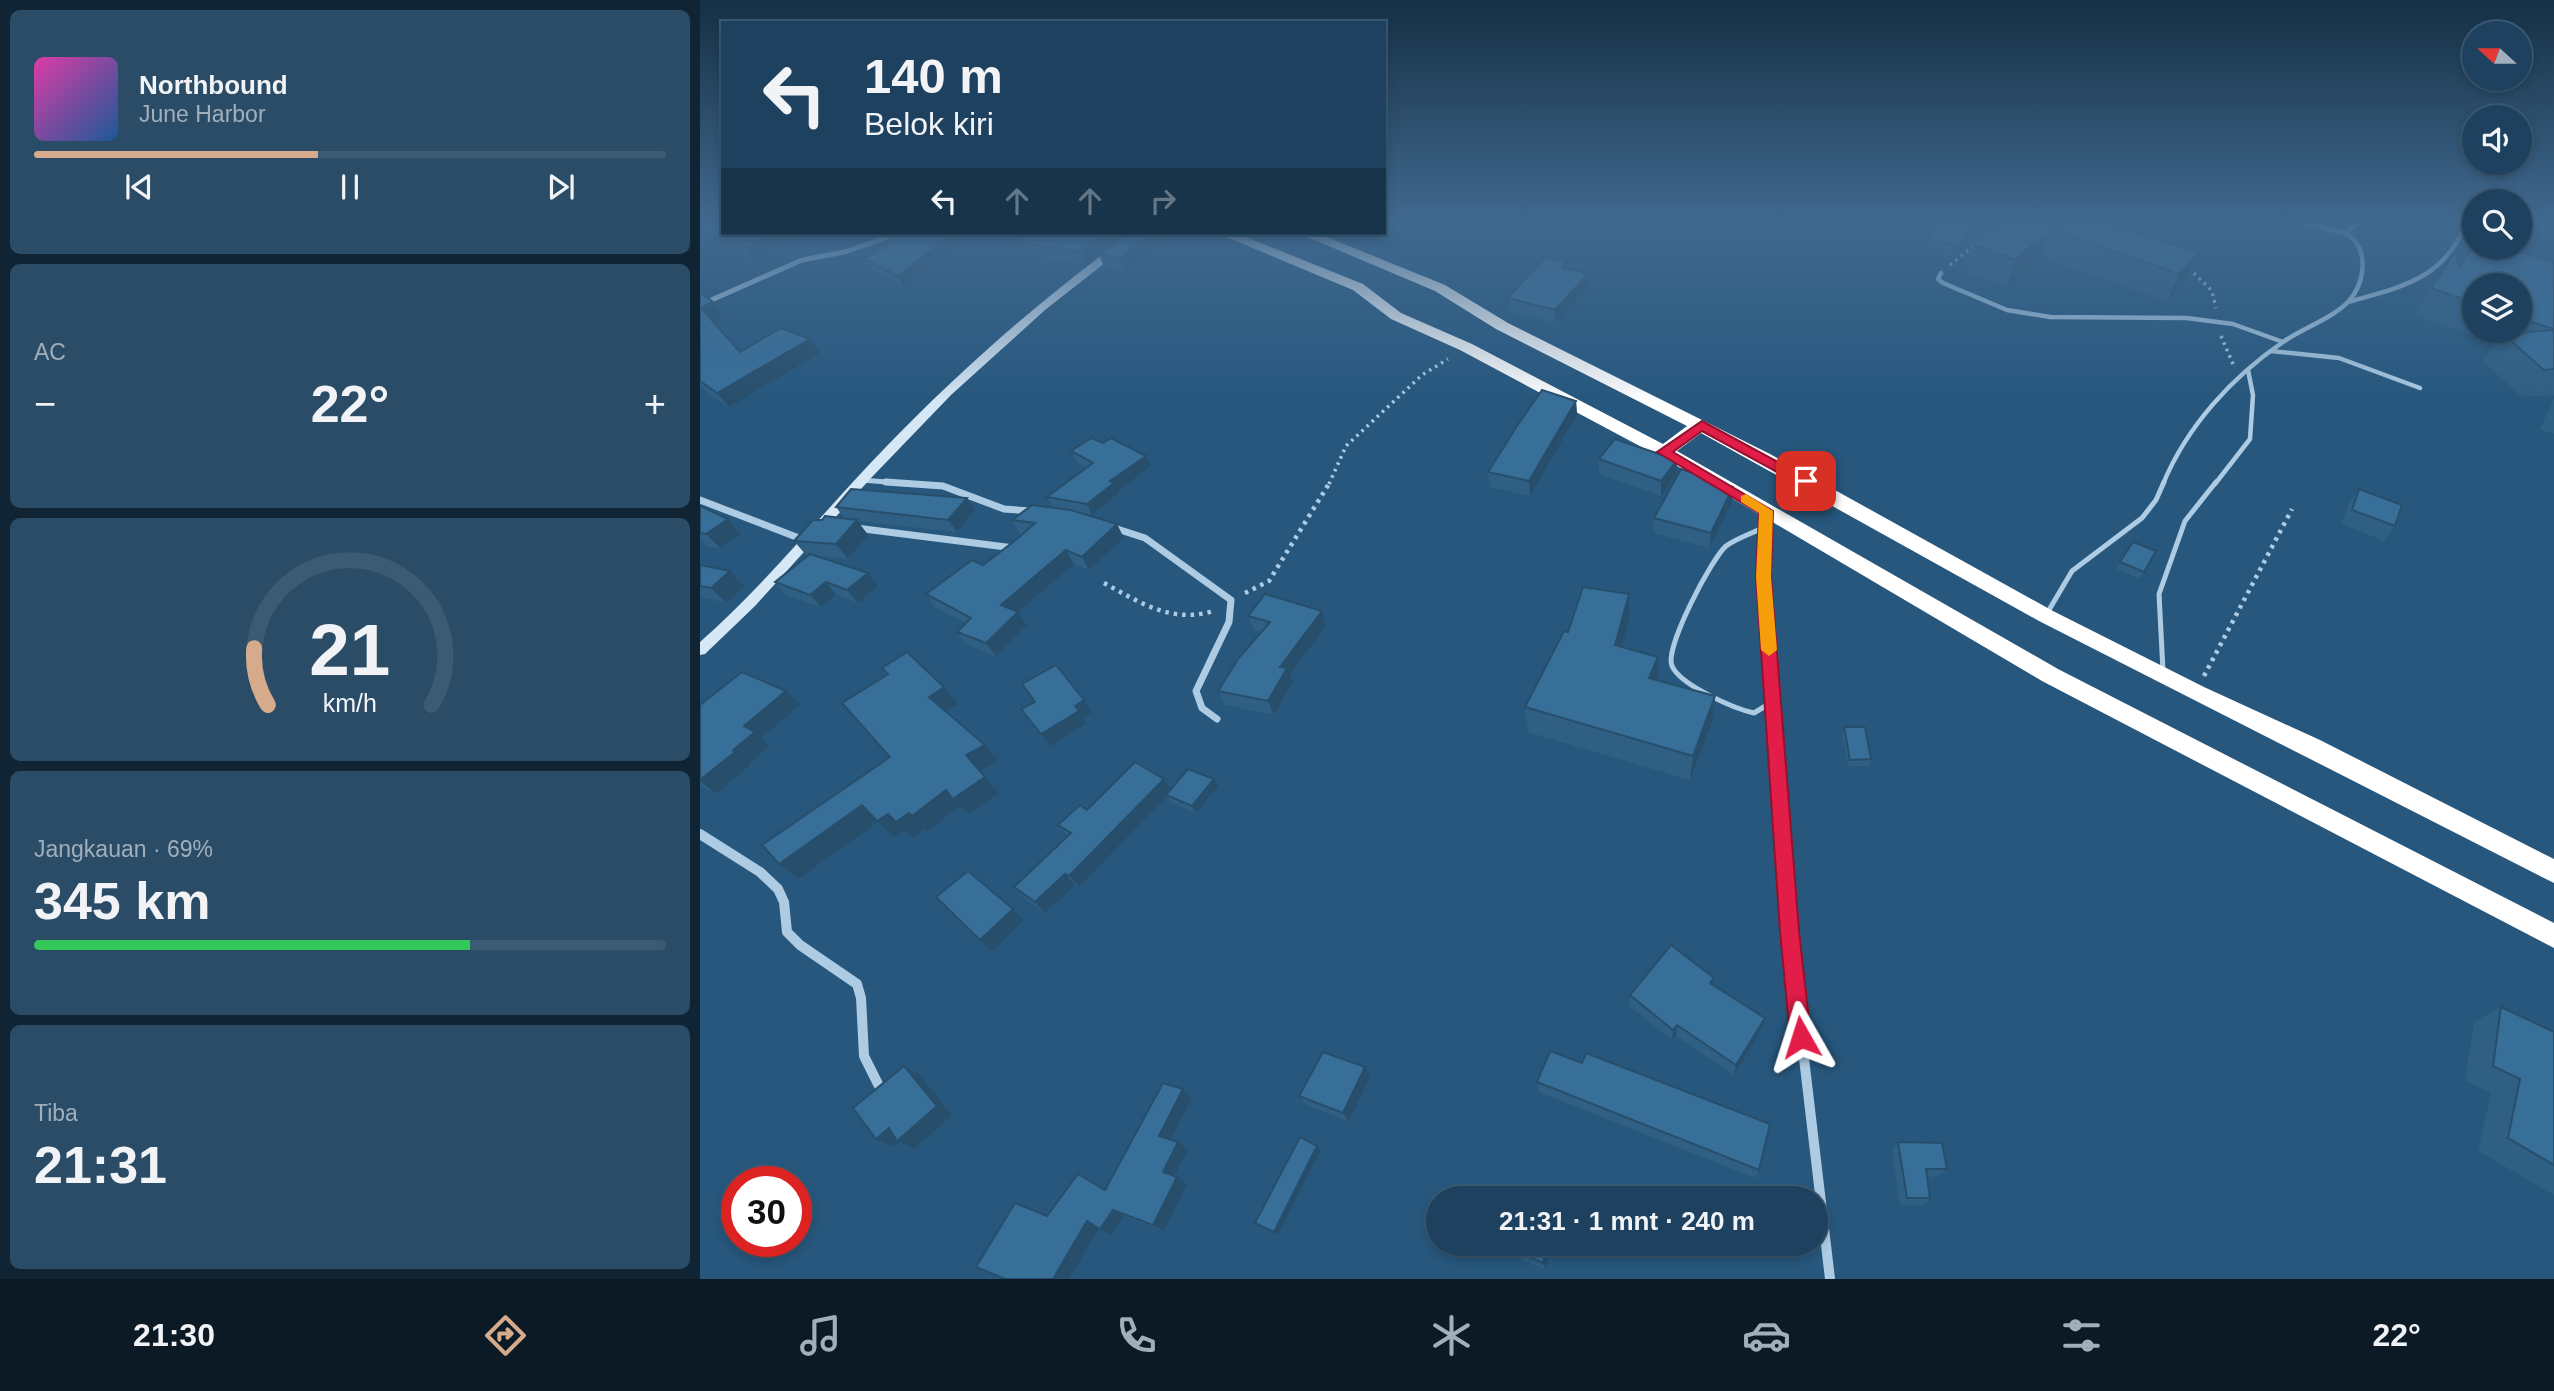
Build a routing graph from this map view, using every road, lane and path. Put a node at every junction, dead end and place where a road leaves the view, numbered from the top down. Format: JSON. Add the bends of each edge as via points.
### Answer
{"nodes":[{"id":1,"x":750,"y":283,"type":"edge"},
{"id":2,"x":1072,"y":283,"type":"edge"},
{"id":3,"x":1345,"y":283,"type":"edge"},
{"id":4,"x":1427,"y":283,"type":"edge"},
{"id":5,"x":1943,"y":283,"type":"edge"},
{"id":6,"x":2205,"y":283,"type":"edge"},
{"id":7,"x":2358,"y":283,"type":"edge"},
{"id":8,"x":2415,"y":283,"type":"edge"},
{"id":9,"x":2348,"y":302,"type":"junction"},
{"id":10,"x":700,"y":305,"type":"edge"},
{"id":11,"x":2214,"y":321,"type":"junction"},
{"id":12,"x":2283,"y":342,"type":"junction"},
{"id":13,"x":1466,"y":346,"type":"junction"},
{"id":14,"x":2271,"y":351,"type":"junction"},
{"id":15,"x":2248,"y":370,"type":"junction"},
{"id":16,"x":2238,"y":377,"type":"junction"},
{"id":17,"x":2420,"y":388,"type":"dead end"},
{"id":18,"x":1702,"y":425,"type":"junction"},
{"id":19,"x":1664,"y":452,"type":"junction"},
{"id":20,"x":862,"y":480,"type":"junction"},
{"id":21,"x":700,"y":500,"type":"edge"},
{"id":22,"x":2292,"y":509,"type":"dead end"},
{"id":23,"x":1041,"y":512,"type":"edge"},
{"id":24,"x":1765,"y":519,"type":"junction"},
{"id":25,"x":1106,"y":525,"type":"edge"},
{"id":26,"x":848,"y":527,"type":"edge"},
{"id":27,"x":808,"y":541,"type":"junction"},
{"id":28,"x":1021,"y":548,"type":"edge"},
{"id":29,"x":1104,"y":583,"type":"dead end"},
{"id":30,"x":1231,"y":600,"type":"junction"},
{"id":31,"x":2046,"y":616,"type":"junction"},
{"id":32,"x":700,"y":650,"type":"edge"},
{"id":33,"x":2163,"y":676,"type":"junction"},
{"id":34,"x":2196,"y":693,"type":"junction"},
{"id":35,"x":1772,"y":702,"type":"junction"},
{"id":36,"x":1217,"y":719,"type":"dead end"},
{"id":37,"x":700,"y":834,"type":"edge"},
{"id":38,"x":2554,"y":872,"type":"edge"},
{"id":39,"x":2554,"y":936,"type":"edge"},
{"id":40,"x":879,"y":1086,"type":"edge"},
{"id":41,"x":1830,"y":1279,"type":"edge"}],
"edges":[{"from":1,"to":10,"type":"street"},
{"from":2,"to":20,"type":"street"},
{"from":3,"to":13,"type":"highway","via":[[1396,316]]},
{"from":4,"to":18,"type":"highway","via":[[1502,326]]},
{"from":5,"to":11,"type":"lane","via":[[2007,310],[2050,317]]},
{"from":6,"to":11,"type":"path","via":[[2216,306]]},
{"from":7,"to":9,"type":"lane"},
{"from":8,"to":9,"type":"lane"},
{"from":9,"to":12,"type":"lane"},
{"from":11,"to":12,"type":"lane"},
{"from":11,"to":16,"type":"path"},
{"from":12,"to":14,"type":"lane"},
{"from":13,"to":19,"type":"highway"},
{"from":13,"to":30,"type":"path","via":[[1422,374],[1346,446],[1326,491],[1269,581]]},
{"from":14,"to":15,"type":"lane"},
{"from":14,"to":17,"type":"lane","via":[[2339,358]]},
{"from":15,"to":16,"type":"lane"},
{"from":15,"to":33,"type":"lane","via":[[2253,394],[2250,439],[2185,521],[2159,594]]},
{"from":16,"to":31,"type":"lane","via":[[2172,462],[2156,500],[2142,518],[2072,571]]},
{"from":18,"to":19,"type":"highway"},
{"from":18,"to":31,"type":"highway"},
{"from":19,"to":24,"type":"highway"},
{"from":20,"to":23,"type":"street","via":[[943,486],[1004,509]]},
{"from":20,"to":27,"type":"street","via":[[830,524]]},
{"from":21,"to":27,"type":"street"},
{"from":22,"to":34,"type":"path"},
{"from":24,"to":35,"type":"street","via":[[1763,577]]},
{"from":24,"to":35,"type":"lane","via":[[1725,547],[1679,625],[1670,653],[1672,667],[1686,680],[1734,709],[1754,713]]},
{"from":24,"to":39,"type":"highway","via":[[2050,675]]},
{"from":25,"to":30,"type":"street","via":[[1145,538]]},
{"from":26,"to":28,"type":"street"},
{"from":27,"to":32,"type":"street","via":[[743,614]]},
{"from":29,"to":30,"type":"path","via":[[1160,611],[1183,617],[1209,613]]},
{"from":30,"to":36,"type":"street","via":[[1229,622],[1196,691],[1203,712]]},
{"from":31,"to":33,"type":"highway"},
{"from":33,"to":34,"type":"highway"},
{"from":34,"to":38,"type":"highway","via":[[2312,747]]},
{"from":35,"to":41,"type":"street","via":[[1789,931]]},
{"from":37,"to":40,"type":"street","via":[[760,872],[778,889],[787,932],[857,984],[864,1056]]}]}
